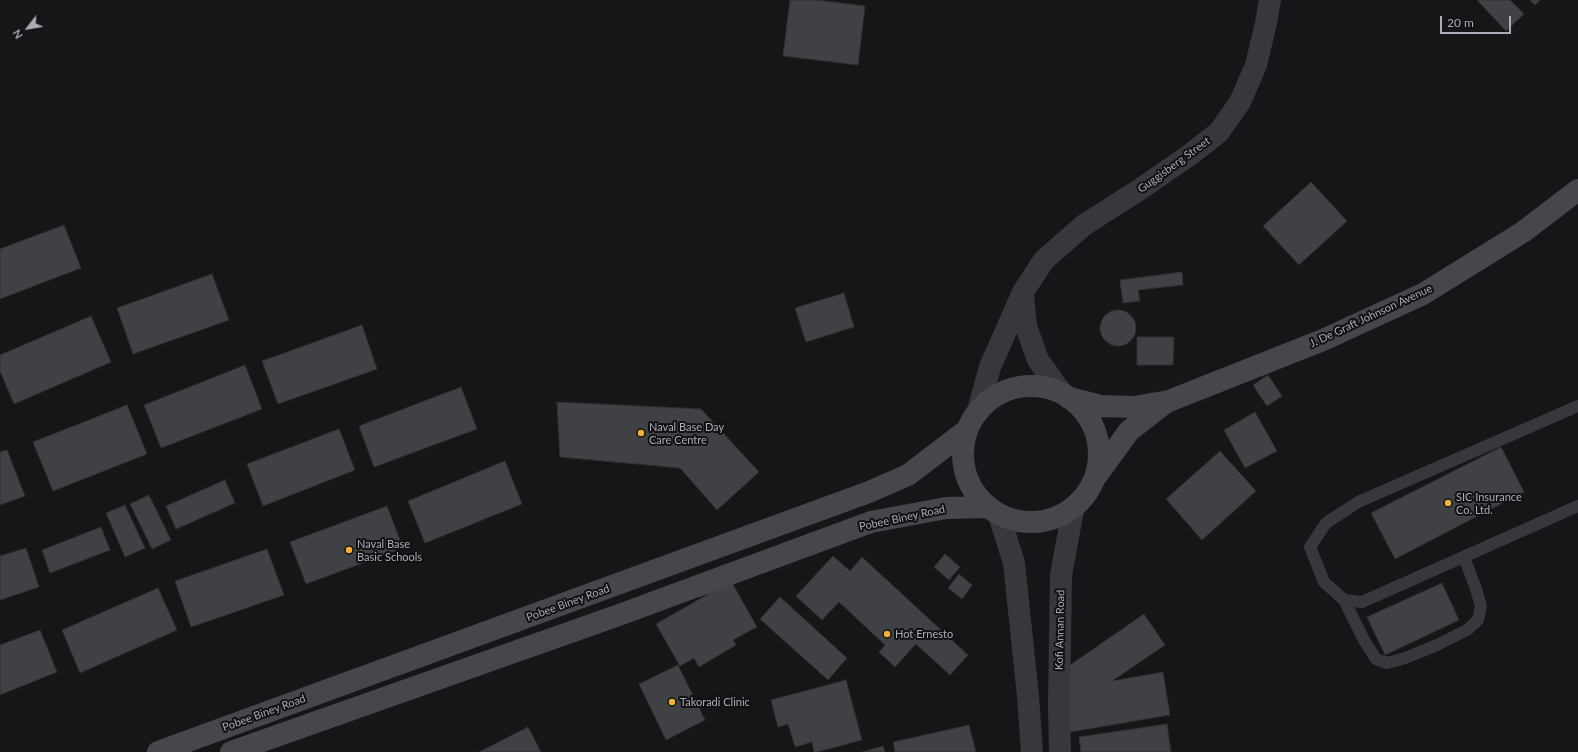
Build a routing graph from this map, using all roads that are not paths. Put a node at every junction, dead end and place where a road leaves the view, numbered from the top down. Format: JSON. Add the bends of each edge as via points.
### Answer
{"nodes":[{"id":1,"x":1270,"y":0,"type":"edge"},
{"id":2,"x":1578,"y":190,"type":"edge"},
{"id":3,"x":1023,"y":292,"type":"junction"},
{"id":4,"x":1065,"y":395,"type":"junction"},
{"id":5,"x":1168,"y":401,"type":"junction"},
{"id":6,"x":1578,"y":406,"type":"edge"},
{"id":7,"x":978,"y":411,"type":"junction"},
{"id":8,"x":967,"y":430,"type":"junction"},
{"id":9,"x":1097,"y":476,"type":"junction"},
{"id":10,"x":1578,"y":506,"type":"edge"},
{"id":11,"x":1073,"y":510,"type":"junction"},
{"id":12,"x":994,"y":511,"type":"junction"},
{"id":13,"x":1464,"y":557,"type":"junction"},
{"id":14,"x":1344,"y":600,"type":"junction"},
{"id":15,"x":158,"y":752,"type":"edge"},
{"id":16,"x":231,"y":752,"type":"edge"},
{"id":17,"x":1032,"y":752,"type":"edge"},
{"id":18,"x":1060,"y":752,"type":"edge"}],
"edges":[{"from":1,"to":3,"type":"street","name":"Guggisberg Street","via":[[1256,65],[1240,102],[1219,132],[1139,190],[1084,224],[1044,260]]},
{"from":2,"to":5,"type":"street","name":"J. De Graft Johnson Avenue","via":[[1523,232],[1423,294],[1323,340]]},
{"from":3,"to":4,"type":"street","via":[[1026,326],[1038,360]]},
{"from":3,"to":7,"type":"street","name":"Guggisberg Street","via":[[990,367]]},
{"from":4,"to":5,"type":"street","name":"J. De Graft Johnson Avenue","via":[[1101,406],[1134,407]]},
{"from":4,"to":7,"type":"street","via":[[1039,386],[1016,387],[995,396]]},
{"from":4,"to":9,"type":"street","via":[[1078,404],[1090,419],[1098,437],[1100,457]]},
{"from":5,"to":9,"type":"street","name":"J. De Graft Johnson Avenue","via":[[1129,431]]},
{"from":6,"to":14,"type":"lane","via":[[1358,502],[1326,523],[1310,547],[1324,582]]},
{"from":7,"to":8,"type":"street"},
{"from":8,"to":12,"type":"street","via":[[962,451],[965,472],[974,492]]},
{"from":8,"to":15,"type":"street","name":"Pobee Biney Road","via":[[908,475],[869,492]]},
{"from":9,"to":11,"type":"street","via":[[1087,495]]},
{"from":10,"to":13,"type":"lane"},
{"from":11,"to":12,"type":"street","via":[[1056,519],[1037,523],[1018,522]]},
{"from":11,"to":18,"type":"street","name":"Kofi Annan Road","via":[[1061,575]]},
{"from":12,"to":16,"type":"street","name":"Pobee Biney Road","via":[[946,508],[871,522]]},
{"from":12,"to":17,"type":"street","via":[[1014,563]]},
{"from":13,"to":14,"type":"lane","via":[[1362,602]]},
{"from":13,"to":14,"type":"lane","via":[[1481,606],[1478,620],[1467,630],[1405,658],[1387,663],[1376,659]]}]}
